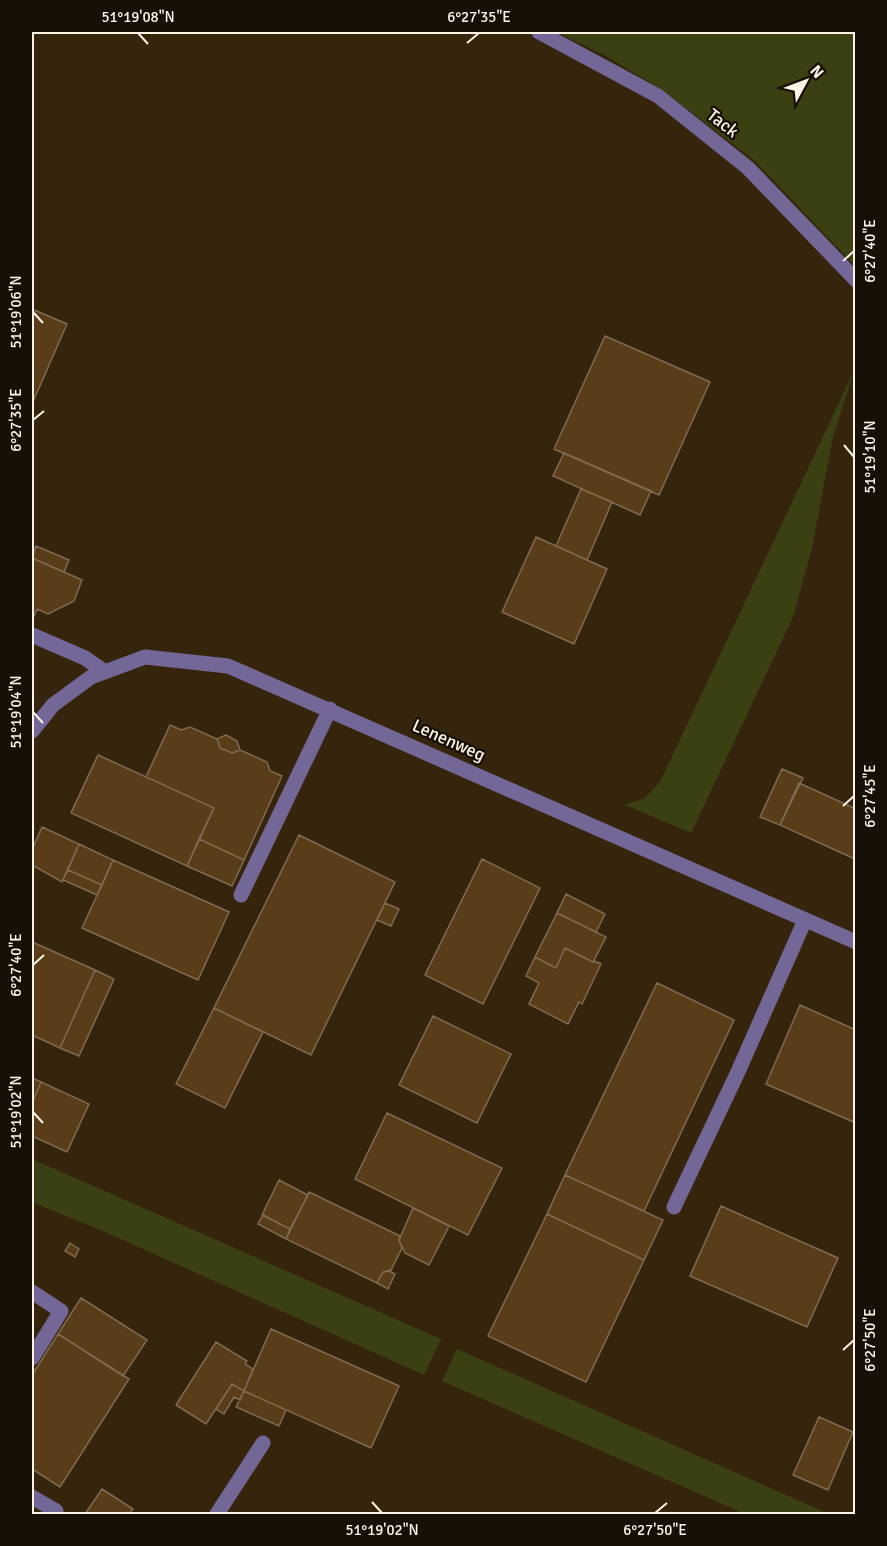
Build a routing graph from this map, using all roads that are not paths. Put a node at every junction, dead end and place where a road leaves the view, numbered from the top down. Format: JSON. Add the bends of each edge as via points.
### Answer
{"nodes":[{"id":1,"x":539,"y":32,"type":"edge"},
{"id":2,"x":855,"y":280,"type":"edge"},
{"id":3,"x":32,"y":634,"type":"edge"},
{"id":4,"x":105,"y":672,"type":"junction"},
{"id":5,"x":330,"y":709,"type":"junction"},
{"id":6,"x":32,"y":731,"type":"edge"},
{"id":7,"x":241,"y":895,"type":"dead end"},
{"id":8,"x":805,"y":920,"type":"junction"},
{"id":9,"x":855,"y":942,"type":"edge"},
{"id":10,"x":674,"y":1207,"type":"dead end"},
{"id":11,"x":32,"y":1292,"type":"edge"},
{"id":12,"x":32,"y":1358,"type":"edge"},
{"id":13,"x":263,"y":1443,"type":"dead end"},
{"id":14,"x":32,"y":1497,"type":"edge"},
{"id":15,"x":54,"y":1515,"type":"edge"},
{"id":16,"x":217,"y":1515,"type":"edge"}],
"edges":[{"from":1,"to":2,"type":"street","name":"Tack","via":[[658,96],[748,168]]},
{"from":3,"to":4,"type":"street","via":[[85,658]]},
{"from":4,"to":5,"type":"street","name":"Lenenweg","via":[[145,657],[228,666]]},
{"from":4,"to":6,"type":"street","name":"Lenenweg","via":[[91,677],[53,705]]},
{"from":5,"to":7,"type":"street"},
{"from":5,"to":8,"type":"street","name":"Lenenweg"},
{"from":8,"to":9,"type":"street","name":"Lenenweg"},
{"from":8,"to":10,"type":"street"},
{"from":11,"to":12,"type":"street","via":[[61,1311]]},
{"from":13,"to":16,"type":"street"},
{"from":14,"to":15,"type":"street","via":[[56,1511]]}]}
